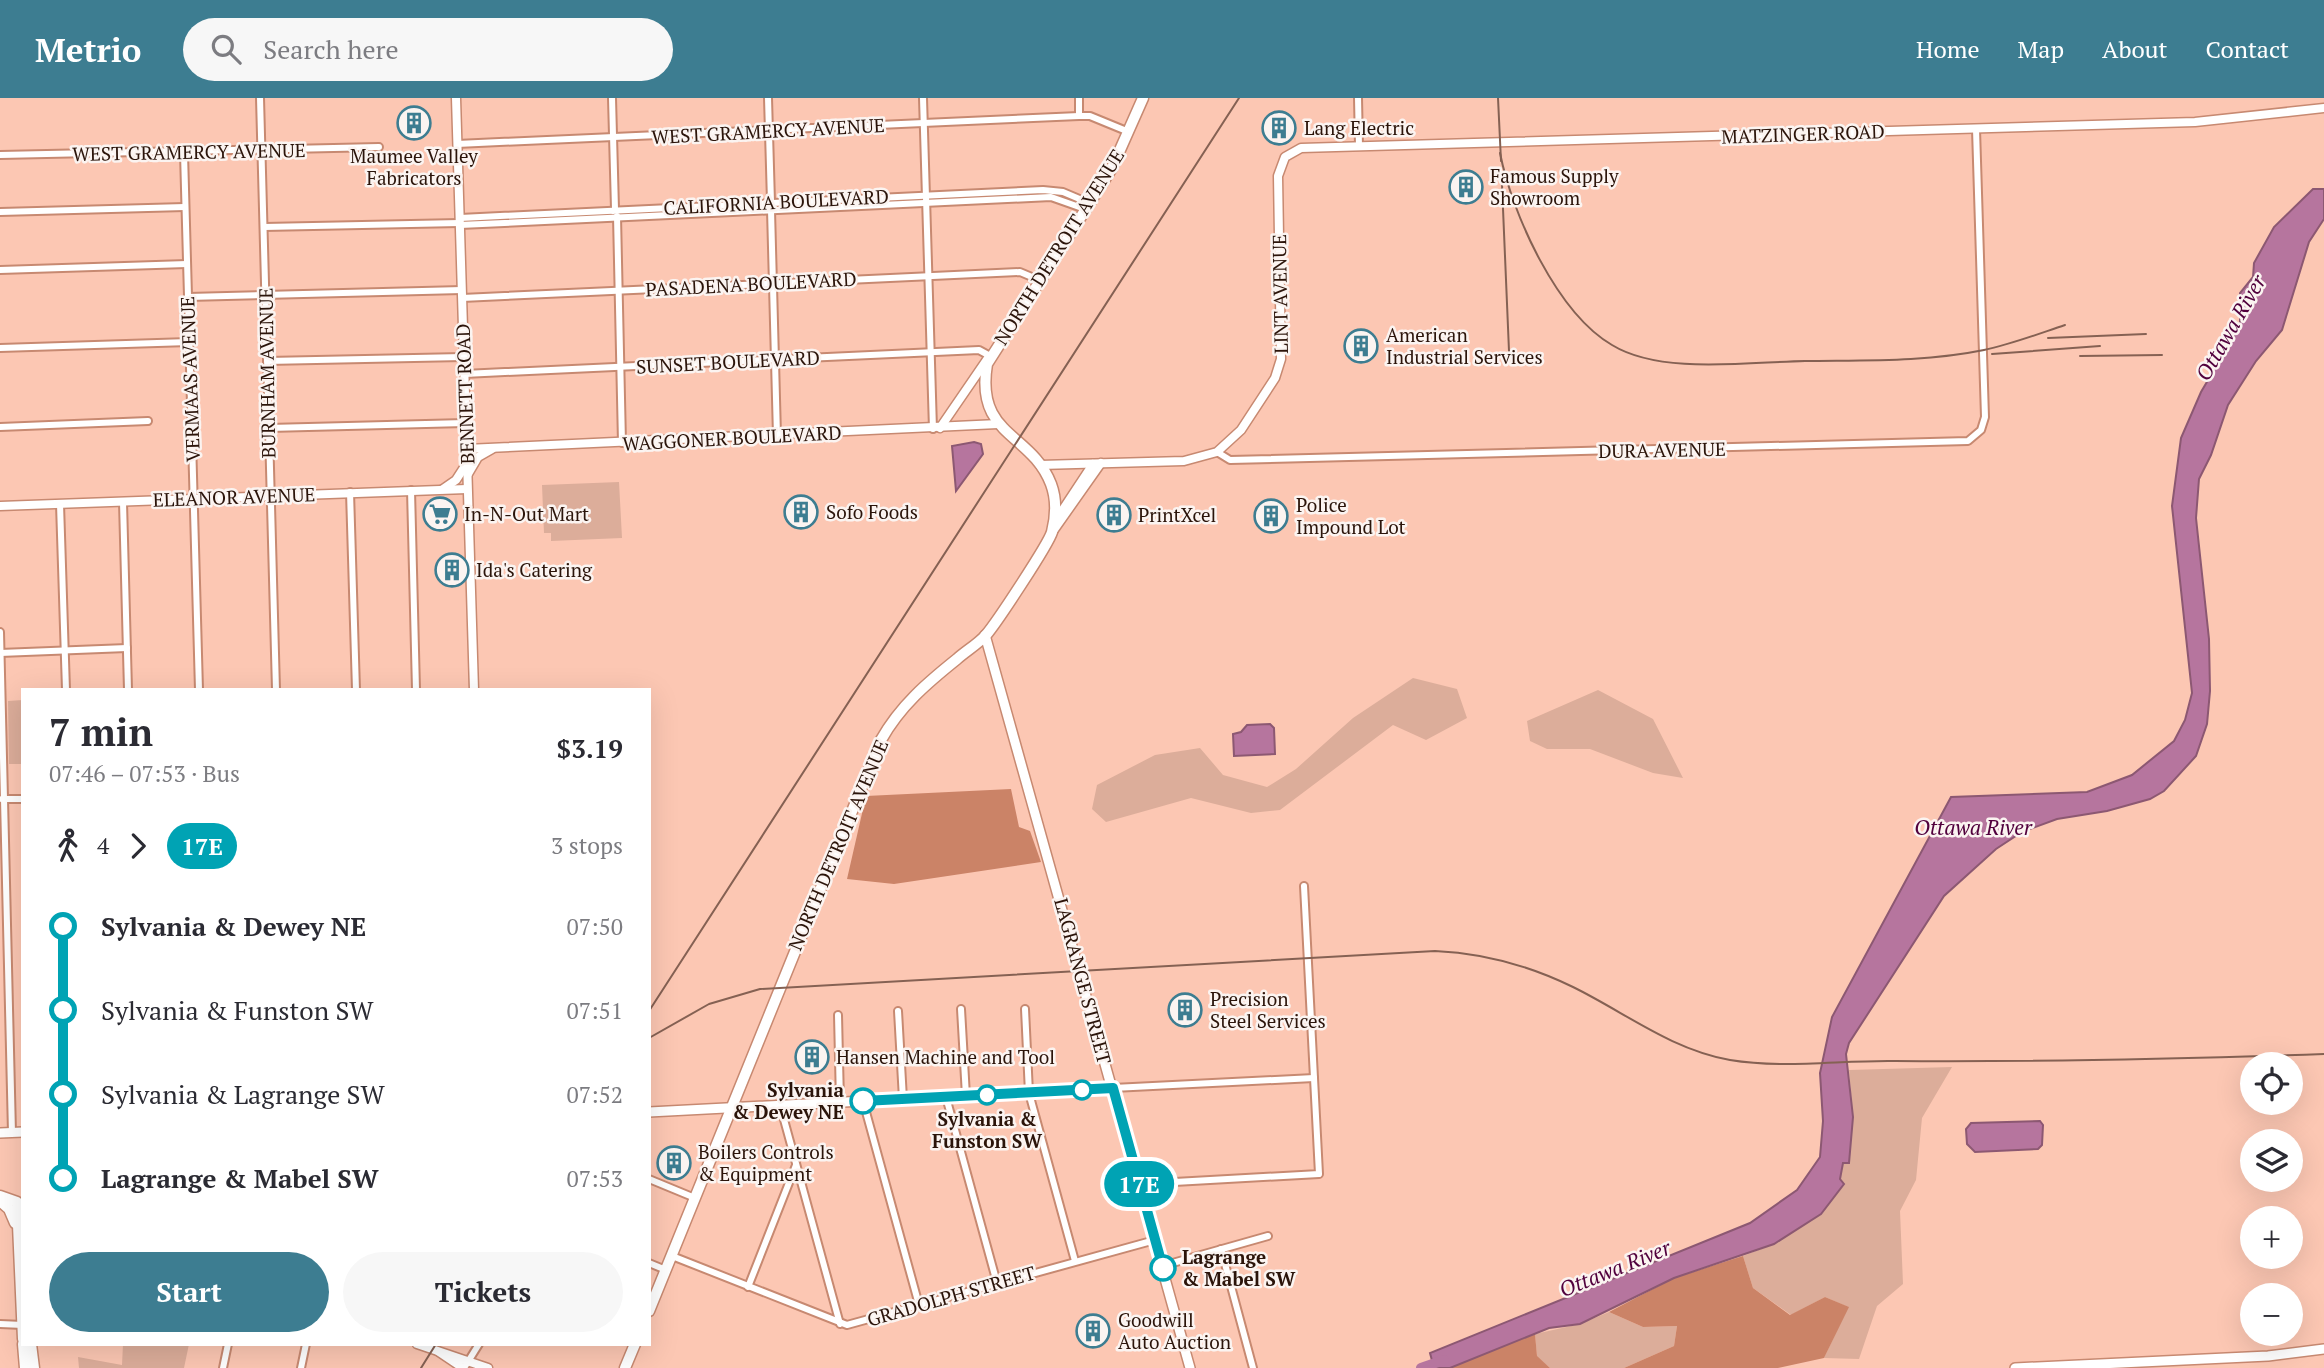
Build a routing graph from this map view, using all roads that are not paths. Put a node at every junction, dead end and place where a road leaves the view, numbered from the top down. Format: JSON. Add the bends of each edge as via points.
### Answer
{"nodes":[{"id":1,"x":260,"y":98,"type":"edge"},
{"id":2,"x":456,"y":98,"type":"edge"},
{"id":3,"x":612,"y":98,"type":"edge"},
{"id":4,"x":768,"y":98,"type":"edge"},
{"id":5,"x":923,"y":98,"type":"edge"},
{"id":6,"x":1079,"y":98,"type":"edge"},
{"id":7,"x":1143,"y":98,"type":"edge"},
{"id":8,"x":1358,"y":98,"type":"edge"},
{"id":9,"x":2324,"y":108,"type":"edge"},
{"id":10,"x":1079,"y":116,"type":"junction"},
{"id":11,"x":924,"y":123,"type":"junction"},
{"id":12,"x":1976,"y":129,"type":"junction"},
{"id":13,"x":768,"y":131,"type":"junction"},
{"id":14,"x":1129,"y":132,"type":"junction"},
{"id":15,"x":613,"y":138,"type":"junction"},
{"id":16,"x":457,"y":144,"type":"junction"},
{"id":17,"x":1359,"y":146,"type":"junction"},
{"id":18,"x":379,"y":147,"type":"dead end"},
{"id":19,"x":262,"y":151,"type":"junction"},
{"id":20,"x":184,"y":153,"type":"junction"},
{"id":21,"x":0,"y":155,"type":"edge"},
{"id":22,"x":1285,"y":157,"type":"joint"},
{"id":23,"x":926,"y":199,"type":"junction"},
{"id":24,"x":771,"y":206,"type":"junction"},
{"id":25,"x":1087,"y":206,"type":"junction"},
{"id":26,"x":186,"y":207,"type":"junction"},
{"id":27,"x":0,"y":212,"type":"edge"},
{"id":28,"x":615,"y":213,"type":"junction"},
{"id":29,"x":460,"y":222,"type":"junction"},
{"id":30,"x":264,"y":227,"type":"junction"},
{"id":31,"x":187,"y":264,"type":"junction"},
{"id":32,"x":0,"y":270,"type":"edge"},
{"id":33,"x":928,"y":276,"type":"junction"},
{"id":34,"x":1039,"y":279,"type":"junction"},
{"id":35,"x":773,"y":283,"type":"junction"},
{"id":36,"x":617,"y":291,"type":"junction"},
{"id":37,"x":462,"y":294,"type":"junction"},
{"id":38,"x":265,"y":295,"type":"junction"},
{"id":39,"x":188,"y":296,"type":"junction"},
{"id":40,"x":189,"y":342,"type":"junction"},
{"id":41,"x":0,"y":348,"type":"edge"},
{"id":42,"x":932,"y":351,"type":"junction"},
{"id":43,"x":990,"y":356,"type":"junction"},
{"id":44,"x":463,"y":357,"type":"junction"},
{"id":45,"x":775,"y":359,"type":"junction"},
{"id":46,"x":267,"y":361,"type":"junction"},
{"id":47,"x":620,"y":367,"type":"junction"},
{"id":48,"x":464,"y":374,"type":"junction"},
{"id":49,"x":148,"y":421,"type":"dead end"},
{"id":50,"x":465,"y":423,"type":"junction"},
{"id":51,"x":998,"y":424,"type":"junction"},
{"id":52,"x":0,"y":427,"type":"edge"},
{"id":53,"x":269,"y":428,"type":"junction"},
{"id":54,"x":936,"y":428,"type":"junction"},
{"id":55,"x":777,"y":436,"type":"junction"},
{"id":56,"x":622,"y":443,"type":"junction"},
{"id":57,"x":496,"y":448,"type":"junction"},
{"id":58,"x":466,"y":449,"type":"junction"},
{"id":59,"x":1217,"y":452,"type":"junction"},
{"id":60,"x":467,"y":463,"type":"junction"},
{"id":61,"x":1097,"y":463,"type":"junction"},
{"id":62,"x":1040,"y":465,"type":"junction"},
{"id":63,"x":467,"y":484,"type":"junction"},
{"id":64,"x":442,"y":489,"type":"junction"},
{"id":65,"x":411,"y":490,"type":"junction"},
{"id":66,"x":350,"y":492,"type":"junction"},
{"id":67,"x":270,"y":495,"type":"junction"},
{"id":68,"x":193,"y":499,"type":"junction"},
{"id":69,"x":123,"y":502,"type":"junction"},
{"id":70,"x":60,"y":504,"type":"junction"},
{"id":71,"x":0,"y":506,"type":"edge"},
{"id":72,"x":1052,"y":529,"type":"junction"},
{"id":73,"x":0,"y":632,"type":"edge"},
{"id":74,"x":985,"y":635,"type":"junction"},
{"id":75,"x":127,"y":648,"type":"junction"},
{"id":76,"x":65,"y":651,"type":"junction"},
{"id":77,"x":1,"y":653,"type":"edge"},
{"id":78,"x":66,"y":688,"type":"edge"},
{"id":79,"x":128,"y":688,"type":"edge"},
{"id":80,"x":199,"y":688,"type":"edge"},
{"id":81,"x":276,"y":688,"type":"edge"},
{"id":82,"x":356,"y":688,"type":"edge"},
{"id":83,"x":416,"y":688,"type":"edge"},
{"id":84,"x":474,"y":688,"type":"edge"},
{"id":85,"x":2,"y":799,"type":"edge"},
{"id":86,"x":21,"y":799,"type":"edge"},
{"id":87,"x":1304,"y":886,"type":"dead end"},
{"id":88,"x":961,"y":1009,"type":"dead end"},
{"id":89,"x":1025,"y":1009,"type":"dead end"},
{"id":90,"x":898,"y":1011,"type":"dead end"},
{"id":91,"x":838,"y":1014,"type":"dead end"},
{"id":92,"x":1314,"y":1078,"type":"junction"},
{"id":93,"x":1113,"y":1088,"type":"junction"},
{"id":94,"x":1029,"y":1093,"type":"junction"},
{"id":95,"x":966,"y":1096,"type":"junction"},
{"id":96,"x":946,"y":1097,"type":"junction"},
{"id":97,"x":903,"y":1099,"type":"junction"},
{"id":98,"x":863,"y":1101,"type":"junction"},
{"id":99,"x":840,"y":1102,"type":"junction"},
{"id":100,"x":780,"y":1105,"type":"junction"},
{"id":101,"x":731,"y":1107,"type":"junction"},
{"id":102,"x":651,"y":1112,"type":"edge"},
{"id":103,"x":21,"y":1132,"type":"edge"},
{"id":104,"x":0,"y":1133,"type":"edge"},
{"id":105,"x":12,"y":1133,"type":"junction"},
{"id":106,"x":796,"y":1164,"type":"junction"},
{"id":107,"x":651,"y":1180,"type":"edge"},
{"id":108,"x":1139,"y":1184,"type":"junction"},
{"id":109,"x":0,"y":1196,"type":"edge"},
{"id":110,"x":695,"y":1198,"type":"junction"},
{"id":111,"x":0,"y":1201,"type":"edge"},
{"id":112,"x":20,"y":1203,"type":"edge"},
{"id":113,"x":19,"y":1228,"type":"junction"},
{"id":114,"x":1268,"y":1236,"type":"dead end"},
{"id":115,"x":1155,"y":1240,"type":"junction"},
{"id":116,"x":21,"y":1249,"type":"edge"},
{"id":117,"x":1221,"y":1249,"type":"junction"},
{"id":118,"x":672,"y":1256,"type":"junction"},
{"id":119,"x":1075,"y":1261,"type":"junction"},
{"id":120,"x":21,"y":1262,"type":"edge"},
{"id":121,"x":651,"y":1264,"type":"edge"},
{"id":122,"x":1162,"y":1266,"type":"junction"},
{"id":123,"x":666,"y":1270,"type":"junction"},
{"id":124,"x":997,"y":1283,"type":"junction"},
{"id":125,"x":748,"y":1287,"type":"junction"},
{"id":126,"x":919,"y":1305,"type":"junction"},
{"id":127,"x":651,"y":1306,"type":"edge"},
{"id":128,"x":21,"y":1310,"type":"edge"},
{"id":129,"x":0,"y":1324,"type":"edge"},
{"id":130,"x":841,"y":1324,"type":"junction"},
{"id":131,"x":21,"y":1325,"type":"edge"},
{"id":132,"x":23,"y":1346,"type":"edge"},
{"id":133,"x":31,"y":1346,"type":"edge"},
{"id":134,"x":228,"y":1346,"type":"edge"},
{"id":135,"x":306,"y":1346,"type":"edge"},
{"id":136,"x":422,"y":1346,"type":"edge"},
{"id":137,"x":479,"y":1346,"type":"edge"},
{"id":138,"x":634,"y":1346,"type":"edge"},
{"id":139,"x":2324,"y":1349,"type":"edge"},
{"id":140,"x":439,"y":1352,"type":"junction"},
{"id":141,"x":469,"y":1360,"type":"junction"},
{"id":142,"x":488,"y":1367,"type":"edge"},
{"id":143,"x":25,"y":1368,"type":"edge"},
{"id":144,"x":34,"y":1368,"type":"edge"},
{"id":145,"x":223,"y":1368,"type":"edge"},
{"id":146,"x":301,"y":1368,"type":"edge"},
{"id":147,"x":463,"y":1368,"type":"edge"},
{"id":148,"x":625,"y":1368,"type":"edge"},
{"id":149,"x":1191,"y":1368,"type":"edge"},
{"id":150,"x":1253,"y":1368,"type":"edge"},
{"id":151,"x":2015,"y":1368,"type":"edge"}],
"edges":[{"from":1,"to":19,"type":"street","name":"BURNHAM AVENUE"},
{"from":2,"to":16,"type":"street","name":"BENNETT ROAD"},
{"from":3,"to":15,"type":"street"},
{"from":4,"to":13,"type":"street"},
{"from":5,"to":11,"type":"street"},
{"from":6,"to":10,"type":"street"},
{"from":7,"to":14,"type":"main road","name":"NORTH DETROIT AVENUE"},
{"from":8,"to":17,"type":"street"},
{"from":9,"to":12,"type":"street","name":"MATZINGER ROAD","via":[[2195,122]]},
{"from":10,"to":11,"type":"street","name":"WEST GRAMERCY AVENUE"},
{"from":10,"to":14,"type":"street","name":"WEST GRAMERCY AVENUE"},
{"from":11,"to":13,"type":"street","name":"WEST GRAMERCY AVENUE"},
{"from":11,"to":23,"type":"street"},
{"from":12,"to":17,"type":"street","name":"MATZINGER ROAD"},
{"from":12,"to":59,"type":"street","name":"DURA AVENUE","via":[[1985,417],[1973,438],[1230,460]]},
{"from":13,"to":15,"type":"street","name":"WEST GRAMERCY AVENUE"},
{"from":13,"to":24,"type":"street"},
{"from":14,"to":25,"type":"main road","name":"NORTH DETROIT AVENUE"},
{"from":15,"to":16,"type":"street","name":"WEST GRAMERCY AVENUE"},
{"from":15,"to":28,"type":"street"},
{"from":16,"to":29,"type":"street","name":"BENNETT ROAD"},
{"from":17,"to":22,"type":"street","name":"MATZINGER ROAD","via":[[1301,148]]},
{"from":18,"to":19,"type":"street","name":"WEST GRAMERCY AVENUE"},
{"from":19,"to":20,"type":"street","name":"WEST GRAMERCY AVENUE"},
{"from":19,"to":30,"type":"street","name":"BURNHAM AVENUE"},
{"from":20,"to":21,"type":"street","name":"WEST GRAMERCY AVENUE"},
{"from":20,"to":26,"type":"street","name":"VERMAAS AVENUE"},
{"from":22,"to":59,"type":"street","name":"LINT AVENUE","via":[[1277,184],[1281,359],[1275,378],[1241,430]]},
{"from":23,"to":24,"type":"street","name":"CALIFORNIA BOULEVARD"},
{"from":23,"to":25,"type":"street","name":"CALIFORNIA BOULEVARD","via":[[1057,191]]},
{"from":23,"to":33,"type":"street"},
{"from":24,"to":28,"type":"street","name":"CALIFORNIA BOULEVARD"},
{"from":24,"to":35,"type":"street"},
{"from":25,"to":34,"type":"main road","name":"NORTH DETROIT AVENUE"},
{"from":26,"to":27,"type":"street"},
{"from":26,"to":31,"type":"street","name":"VERMAAS AVENUE"},
{"from":28,"to":29,"type":"street","name":"CALIFORNIA BOULEVARD"},
{"from":28,"to":36,"type":"street"},
{"from":29,"to":30,"type":"street","name":"CALIFORNIA BOULEVARD"},
{"from":29,"to":37,"type":"street","name":"BENNETT ROAD"},
{"from":30,"to":38,"type":"street","name":"BURNHAM AVENUE"},
{"from":31,"to":32,"type":"street"},
{"from":31,"to":39,"type":"street","name":"VERMAAS AVENUE"},
{"from":33,"to":34,"type":"street","name":"PASADENA BOULEVARD","via":[[1020,272]]},
{"from":33,"to":35,"type":"street","name":"PASADENA BOULEVARD"},
{"from":33,"to":42,"type":"street"},
{"from":34,"to":43,"type":"main road","name":"NORTH DETROIT AVENUE"},
{"from":35,"to":36,"type":"street","name":"PASADENA BOULEVARD"},
{"from":35,"to":45,"type":"street"},
{"from":36,"to":37,"type":"street","name":"PASADENA BOULEVARD"},
{"from":36,"to":47,"type":"street"},
{"from":37,"to":38,"type":"street","name":"PASADENA BOULEVARD"},
{"from":37,"to":44,"type":"street","name":"BENNETT ROAD"},
{"from":38,"to":39,"type":"street","name":"PASADENA BOULEVARD"},
{"from":38,"to":46,"type":"street","name":"BURNHAM AVENUE"},
{"from":39,"to":40,"type":"street","name":"VERMAAS AVENUE"},
{"from":40,"to":41,"type":"street"},
{"from":40,"to":68,"type":"street","name":"VERMAAS AVENUE"},
{"from":42,"to":43,"type":"street","name":"SUNSET BOULEVARD","via":[[979,350]]},
{"from":42,"to":45,"type":"street","name":"SUNSET BOULEVARD"},
{"from":42,"to":54,"type":"street"},
{"from":43,"to":51,"type":"main road","name":"NORTH DETROIT AVENUE","via":[[986,393]]},
{"from":43,"to":54,"type":"street","name":"NORTH DETROIT AVENUE"},
{"from":44,"to":46,"type":"street"},
{"from":44,"to":48,"type":"street","name":"BENNETT ROAD"},
{"from":45,"to":47,"type":"street","name":"SUNSET BOULEVARD"},
{"from":45,"to":55,"type":"street"},
{"from":46,"to":53,"type":"street","name":"BURNHAM AVENUE"},
{"from":47,"to":48,"type":"street","name":"SUNSET BOULEVARD"},
{"from":47,"to":56,"type":"street"},
{"from":48,"to":50,"type":"street","name":"BENNETT ROAD"},
{"from":49,"to":52,"type":"street"},
{"from":50,"to":53,"type":"street"},
{"from":50,"to":58,"type":"street","name":"BENNETT ROAD"},
{"from":51,"to":54,"type":"street","name":"WAGGONER BOULEVARD"},
{"from":51,"to":62,"type":"main road","name":"NORTH DETROIT AVENUE"},
{"from":53,"to":67,"type":"street","name":"BURNHAM AVENUE"},
{"from":54,"to":55,"type":"street","name":"WAGGONER BOULEVARD"},
{"from":55,"to":56,"type":"street","name":"WAGGONER BOULEVARD"},
{"from":56,"to":57,"type":"street","name":"WAGGONER BOULEVARD"},
{"from":57,"to":58,"type":"street","name":"WAGGONER BOULEVARD"},
{"from":57,"to":63,"type":"street","via":[[478,457]]},
{"from":58,"to":60,"type":"street","name":"BENNETT ROAD"},
{"from":59,"to":61,"type":"street","name":"DURA AVENUE","via":[[1184,461]]},
{"from":60,"to":63,"type":"street","name":"BENNETT ROAD"},
{"from":60,"to":64,"type":"street","via":[[456,480]]},
{"from":61,"to":62,"type":"street","name":"DURA AVENUE"},
{"from":61,"to":72,"type":"street"},
{"from":62,"to":72,"type":"main road","name":"NORTH DETROIT AVENUE","via":[[1055,499]]},
{"from":63,"to":64,"type":"street","name":"ELEANOR AVENUE"},
{"from":63,"to":84,"type":"street","name":"BENNETT ROAD"},
{"from":64,"to":65,"type":"street","name":"ELEANOR AVENUE"},
{"from":65,"to":66,"type":"street","name":"ELEANOR AVENUE"},
{"from":65,"to":83,"type":"street"},
{"from":66,"to":67,"type":"street","name":"ELEANOR AVENUE"},
{"from":66,"to":82,"type":"street"},
{"from":67,"to":68,"type":"street","name":"ELEANOR AVENUE"},
{"from":67,"to":81,"type":"street","name":"BURNHAM AVENUE"},
{"from":68,"to":69,"type":"street","name":"ELEANOR AVENUE"},
{"from":68,"to":80,"type":"street","name":"VERMAAS AVENUE"},
{"from":69,"to":70,"type":"street","name":"ELEANOR AVENUE"},
{"from":69,"to":75,"type":"street"},
{"from":70,"to":71,"type":"street","name":"ELEANOR AVENUE"},
{"from":70,"to":76,"type":"street"},
{"from":72,"to":74,"type":"main road","name":"NORTH DETROIT AVENUE"},
{"from":73,"to":77,"type":"street"},
{"from":74,"to":93,"type":"main road","name":"LAGRANGE STREET"},
{"from":74,"to":101,"type":"main road","name":"NORTH DETROIT AVENUE","via":[[906,702],[881,740]]},
{"from":75,"to":76,"type":"street"},
{"from":75,"to":79,"type":"street"},
{"from":76,"to":77,"type":"street"},
{"from":76,"to":78,"type":"street"},
{"from":77,"to":85,"type":"street"},
{"from":85,"to":86,"type":"street"},
{"from":85,"to":105,"type":"street"},
{"from":87,"to":92,"type":"street"},
{"from":88,"to":95,"type":"street"},
{"from":89,"to":94,"type":"street"},
{"from":90,"to":97,"type":"street"},
{"from":91,"to":99,"type":"street"},
{"from":92,"to":93,"type":"street"},
{"from":92,"to":108,"type":"street","via":[[1319,1174]]},
{"from":93,"to":94,"type":"main road"},
{"from":93,"to":108,"type":"main road","name":"LAGRANGE STREET"},
{"from":94,"to":95,"type":"main road"},
{"from":94,"to":119,"type":"street"},
{"from":95,"to":96,"type":"main road"},
{"from":96,"to":97,"type":"main road"},
{"from":96,"to":124,"type":"street"},
{"from":97,"to":98,"type":"main road"},
{"from":98,"to":99,"type":"main road"},
{"from":98,"to":126,"type":"street"},
{"from":99,"to":100,"type":"main road"},
{"from":100,"to":101,"type":"main road"},
{"from":100,"to":106,"type":"street"},
{"from":101,"to":102,"type":"main road"},
{"from":101,"to":110,"type":"main road","name":"NORTH DETROIT AVENUE"},
{"from":103,"to":105,"type":"main road"},
{"from":104,"to":105,"type":"main road"},
{"from":106,"to":125,"type":"street"},
{"from":106,"to":130,"type":"street"},
{"from":107,"to":110,"type":"street"},
{"from":108,"to":115,"type":"main road","name":"LAGRANGE STREET"},
{"from":109,"to":112,"type":"main road"},
{"from":110,"to":118,"type":"main road","name":"NORTH DETROIT AVENUE"},
{"from":111,"to":113,"type":"main road"},
{"from":112,"to":113,"type":"main road"},
{"from":113,"to":116,"type":"main road"},
{"from":114,"to":117,"type":"street"},
{"from":115,"to":119,"type":"street","name":"GRADOLPH STREET"},
{"from":115,"to":122,"type":"main road","name":"LAGRANGE STREET"},
{"from":117,"to":122,"type":"street"},
{"from":117,"to":150,"type":"street"},
{"from":118,"to":123,"type":"main road","name":"NORTH DETROIT AVENUE"},
{"from":118,"to":125,"type":"street","name":"GRADOLPH STREET"},
{"from":119,"to":124,"type":"street","name":"GRADOLPH STREET"},
{"from":120,"to":128,"type":"main road"},
{"from":121,"to":123,"type":"street"},
{"from":122,"to":149,"type":"main road","name":"LAGRANGE STREET"},
{"from":123,"to":127,"type":"main road","name":"NORTH DETROIT AVENUE"},
{"from":124,"to":126,"type":"street","name":"GRADOLPH STREET"},
{"from":125,"to":130,"type":"street","name":"GRADOLPH STREET"},
{"from":126,"to":130,"type":"street","name":"GRADOLPH STREET"},
{"from":129,"to":131,"type":"street"},
{"from":132,"to":143,"type":"main road"},
{"from":133,"to":144,"type":"main road"},
{"from":134,"to":145,"type":"street"},
{"from":135,"to":146,"type":"street"},
{"from":136,"to":140,"type":"street"},
{"from":137,"to":141,"type":"street"},
{"from":138,"to":148,"type":"main road"},
{"from":139,"to":151,"type":"main road","via":[[2268,1356]]},
{"from":140,"to":141,"type":"street"},
{"from":140,"to":147,"type":"street"},
{"from":141,"to":142,"type":"street"},
{"from":141,"to":147,"type":"street"}]}
